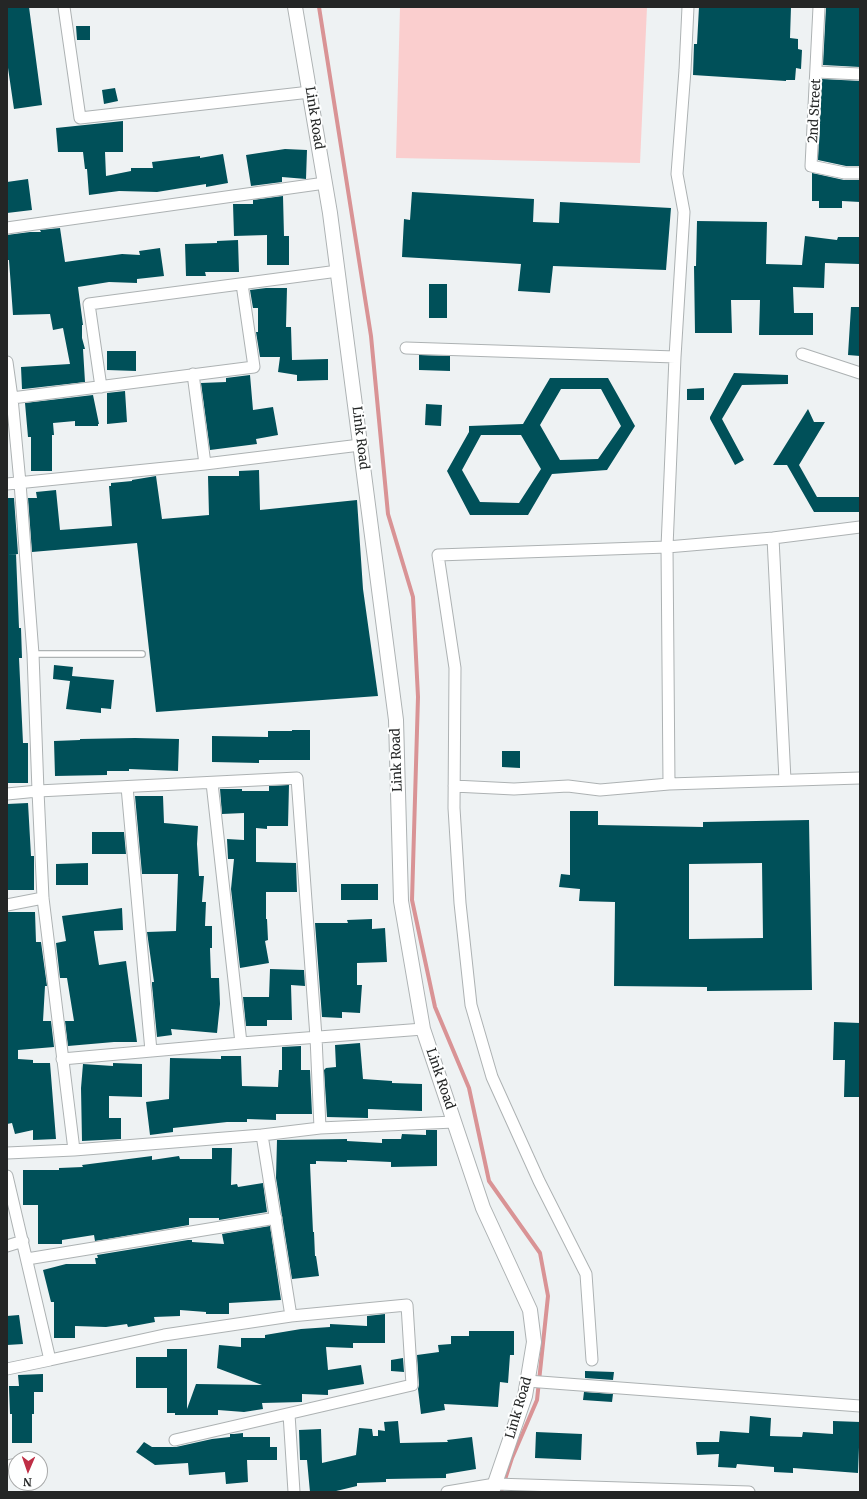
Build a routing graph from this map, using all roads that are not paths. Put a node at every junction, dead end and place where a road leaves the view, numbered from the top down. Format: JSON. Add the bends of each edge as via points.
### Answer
{"nodes":[{"id":1,"x":64,"y":7,"type":"edge"},
{"id":2,"x":295,"y":7,"type":"edge"},
{"id":3,"x":688,"y":7,"type":"edge"},
{"id":4,"x":819,"y":7,"type":"edge"},
{"id":5,"x":817,"y":72,"type":"junction"},
{"id":6,"x":860,"y":74,"type":"edge"},
{"id":7,"x":310,"y":92,"type":"junction"},
{"id":8,"x":860,"y":173,"type":"edge"},
{"id":9,"x":325,"y":183,"type":"junction"},
{"id":10,"x":7,"y":228,"type":"edge"},
{"id":11,"x":338,"y":271,"type":"junction"},
{"id":12,"x":242,"y":284,"type":"junction"},
{"id":13,"x":406,"y":348,"type":"dead end"},
{"id":14,"x":802,"y":354,"type":"dead end"},
{"id":15,"x":675,"y":357,"type":"junction"},
{"id":16,"x":7,"y":362,"type":"edge"},
{"id":17,"x":860,"y":373,"type":"edge"},
{"id":18,"x":193,"y":374,"type":"junction"},
{"id":19,"x":101,"y":386,"type":"junction"},
{"id":20,"x":12,"y":398,"type":"junction"},
{"id":21,"x":360,"y":445,"type":"junction"},
{"id":22,"x":205,"y":464,"type":"junction"},
{"id":23,"x":20,"y":483,"type":"junction"},
{"id":24,"x":7,"y":484,"type":"edge"},
{"id":25,"x":860,"y":527,"type":"edge"},
{"id":26,"x":773,"y":538,"type":"junction"},
{"id":27,"x":667,"y":546,"type":"junction"},
{"id":28,"x":33,"y":654,"type":"junction"},
{"id":29,"x":142,"y":654,"type":"dead end"},
{"id":30,"x":860,"y":778,"type":"edge"},
{"id":31,"x":785,"y":780,"type":"junction"},
{"id":32,"x":212,"y":783,"type":"junction"},
{"id":33,"x":669,"y":784,"type":"junction"},
{"id":34,"x":454,"y":786,"type":"junction"},
{"id":35,"x":127,"y":787,"type":"junction"},
{"id":36,"x":38,"y":791,"type":"junction"},
{"id":37,"x":7,"y":794,"type":"edge"},
{"id":38,"x":43,"y":898,"type":"junction"},
{"id":39,"x":7,"y":905,"type":"edge"},
{"id":40,"x":423,"y":1029,"type":"junction"},
{"id":41,"x":316,"y":1037,"type":"junction"},
{"id":42,"x":241,"y":1043,"type":"junction"},
{"id":43,"x":151,"y":1051,"type":"junction"},
{"id":44,"x":62,"y":1059,"type":"junction"},
{"id":45,"x":454,"y":1122,"type":"junction"},
{"id":46,"x":320,"y":1128,"type":"junction"},
{"id":47,"x":262,"y":1135,"type":"junction"},
{"id":48,"x":74,"y":1150,"type":"junction"},
{"id":49,"x":7,"y":1153,"type":"edge"},
{"id":50,"x":7,"y":1176,"type":"edge"},
{"id":51,"x":276,"y":1218,"type":"junction"},
{"id":52,"x":23,"y":1241,"type":"junction"},
{"id":53,"x":7,"y":1246,"type":"edge"},
{"id":54,"x":27,"y":1259,"type":"junction"},
{"id":55,"x":291,"y":1316,"type":"junction"},
{"id":56,"x":50,"y":1360,"type":"junction"},
{"id":57,"x":592,"y":1360,"type":"dead end"},
{"id":58,"x":7,"y":1369,"type":"edge"},
{"id":59,"x":530,"y":1381,"type":"junction"},
{"id":60,"x":860,"y":1406,"type":"edge"},
{"id":61,"x":289,"y":1414,"type":"junction"},
{"id":62,"x":175,"y":1440,"type":"dead end"},
{"id":63,"x":495,"y":1487,"type":"edge"},
{"id":64,"x":546,"y":1489,"type":"edge"},
{"id":65,"x":294,"y":1492,"type":"edge"},
{"id":66,"x":447,"y":1492,"type":"edge"},
{"id":67,"x":749,"y":1492,"type":"edge"}],
"edges":[{"from":1,"to":7,"type":"street","via":[[80,118]]},
{"from":2,"to":7,"type":"street","name":"Link Road"},
{"from":3,"to":15,"type":"street","via":[[676,174],[684,212]]},
{"from":4,"to":5,"type":"street","name":"2nd Street"},
{"from":5,"to":6,"type":"street"},
{"from":5,"to":8,"type":"street","name":"2nd Street","via":[[811,166],[845,173]]},
{"from":7,"to":9,"type":"street","name":"Link Road"},
{"from":9,"to":10,"type":"street"},
{"from":9,"to":11,"type":"street","name":"Link Road"},
{"from":11,"to":12,"type":"street"},
{"from":11,"to":21,"type":"street","name":"Link Road"},
{"from":12,"to":18,"type":"street","via":[[254,367]]},
{"from":12,"to":19,"type":"street","via":[[89,304]]},
{"from":13,"to":15,"type":"street"},
{"from":14,"to":17,"type":"street"},
{"from":15,"to":27,"type":"street"},
{"from":16,"to":20,"type":"street"},
{"from":18,"to":19,"type":"street"},
{"from":18,"to":22,"type":"street"},
{"from":19,"to":20,"type":"street"},
{"from":20,"to":23,"type":"street"},
{"from":21,"to":22,"type":"street"},
{"from":21,"to":40,"type":"street","name":"Link Road","via":[[396,720],[401,901]]},
{"from":22,"to":23,"type":"street"},
{"from":23,"to":24,"type":"street"},
{"from":23,"to":28,"type":"street"},
{"from":25,"to":26,"type":"street"},
{"from":26,"to":27,"type":"street"},
{"from":26,"to":31,"type":"street"},
{"from":27,"to":33,"type":"street"},
{"from":27,"to":34,"type":"street","via":[[438,556],[455,668]]},
{"from":28,"to":29,"type":"lane"},
{"from":28,"to":36,"type":"street"},
{"from":30,"to":31,"type":"street"},
{"from":31,"to":33,"type":"street"},
{"from":32,"to":35,"type":"street"},
{"from":32,"to":41,"type":"street","via":[[296,778]]},
{"from":32,"to":42,"type":"street"},
{"from":33,"to":34,"type":"street","via":[[600,790],[568,786],[514,789]]},
{"from":34,"to":57,"type":"street","via":[[460,903],[471,1005],[492,1077],[539,1181],[586,1274]]},
{"from":35,"to":36,"type":"street"},
{"from":35,"to":43,"type":"street"},
{"from":36,"to":37,"type":"street"},
{"from":36,"to":38,"type":"street"},
{"from":38,"to":39,"type":"street"},
{"from":38,"to":44,"type":"street"},
{"from":40,"to":41,"type":"street"},
{"from":40,"to":45,"type":"street","name":"Link Road"},
{"from":41,"to":42,"type":"street"},
{"from":41,"to":46,"type":"street"},
{"from":42,"to":43,"type":"street"},
{"from":43,"to":44,"type":"street"},
{"from":44,"to":48,"type":"street"},
{"from":45,"to":46,"type":"street"},
{"from":45,"to":59,"type":"street","name":"Link Road","via":[[483,1208],[530,1310],[534,1342]]},
{"from":46,"to":47,"type":"street"},
{"from":47,"to":48,"type":"street"},
{"from":47,"to":51,"type":"street"},
{"from":48,"to":49,"type":"street"},
{"from":50,"to":52,"type":"street"},
{"from":51,"to":54,"type":"street"},
{"from":51,"to":55,"type":"street"},
{"from":52,"to":53,"type":"street"},
{"from":52,"to":54,"type":"street"},
{"from":54,"to":56,"type":"street"},
{"from":55,"to":56,"type":"street","via":[[164,1334]]},
{"from":55,"to":61,"type":"street","via":[[407,1305],[412,1385]]},
{"from":56,"to":58,"type":"street"},
{"from":59,"to":60,"type":"street"},
{"from":59,"to":63,"type":"street","name":"Link Road"},
{"from":61,"to":62,"type":"street"},
{"from":61,"to":65,"type":"street"},
{"from":63,"to":64,"type":"street","via":[[510,1484]]},
{"from":63,"to":66,"type":"street"},
{"from":64,"to":67,"type":"street"}]}
